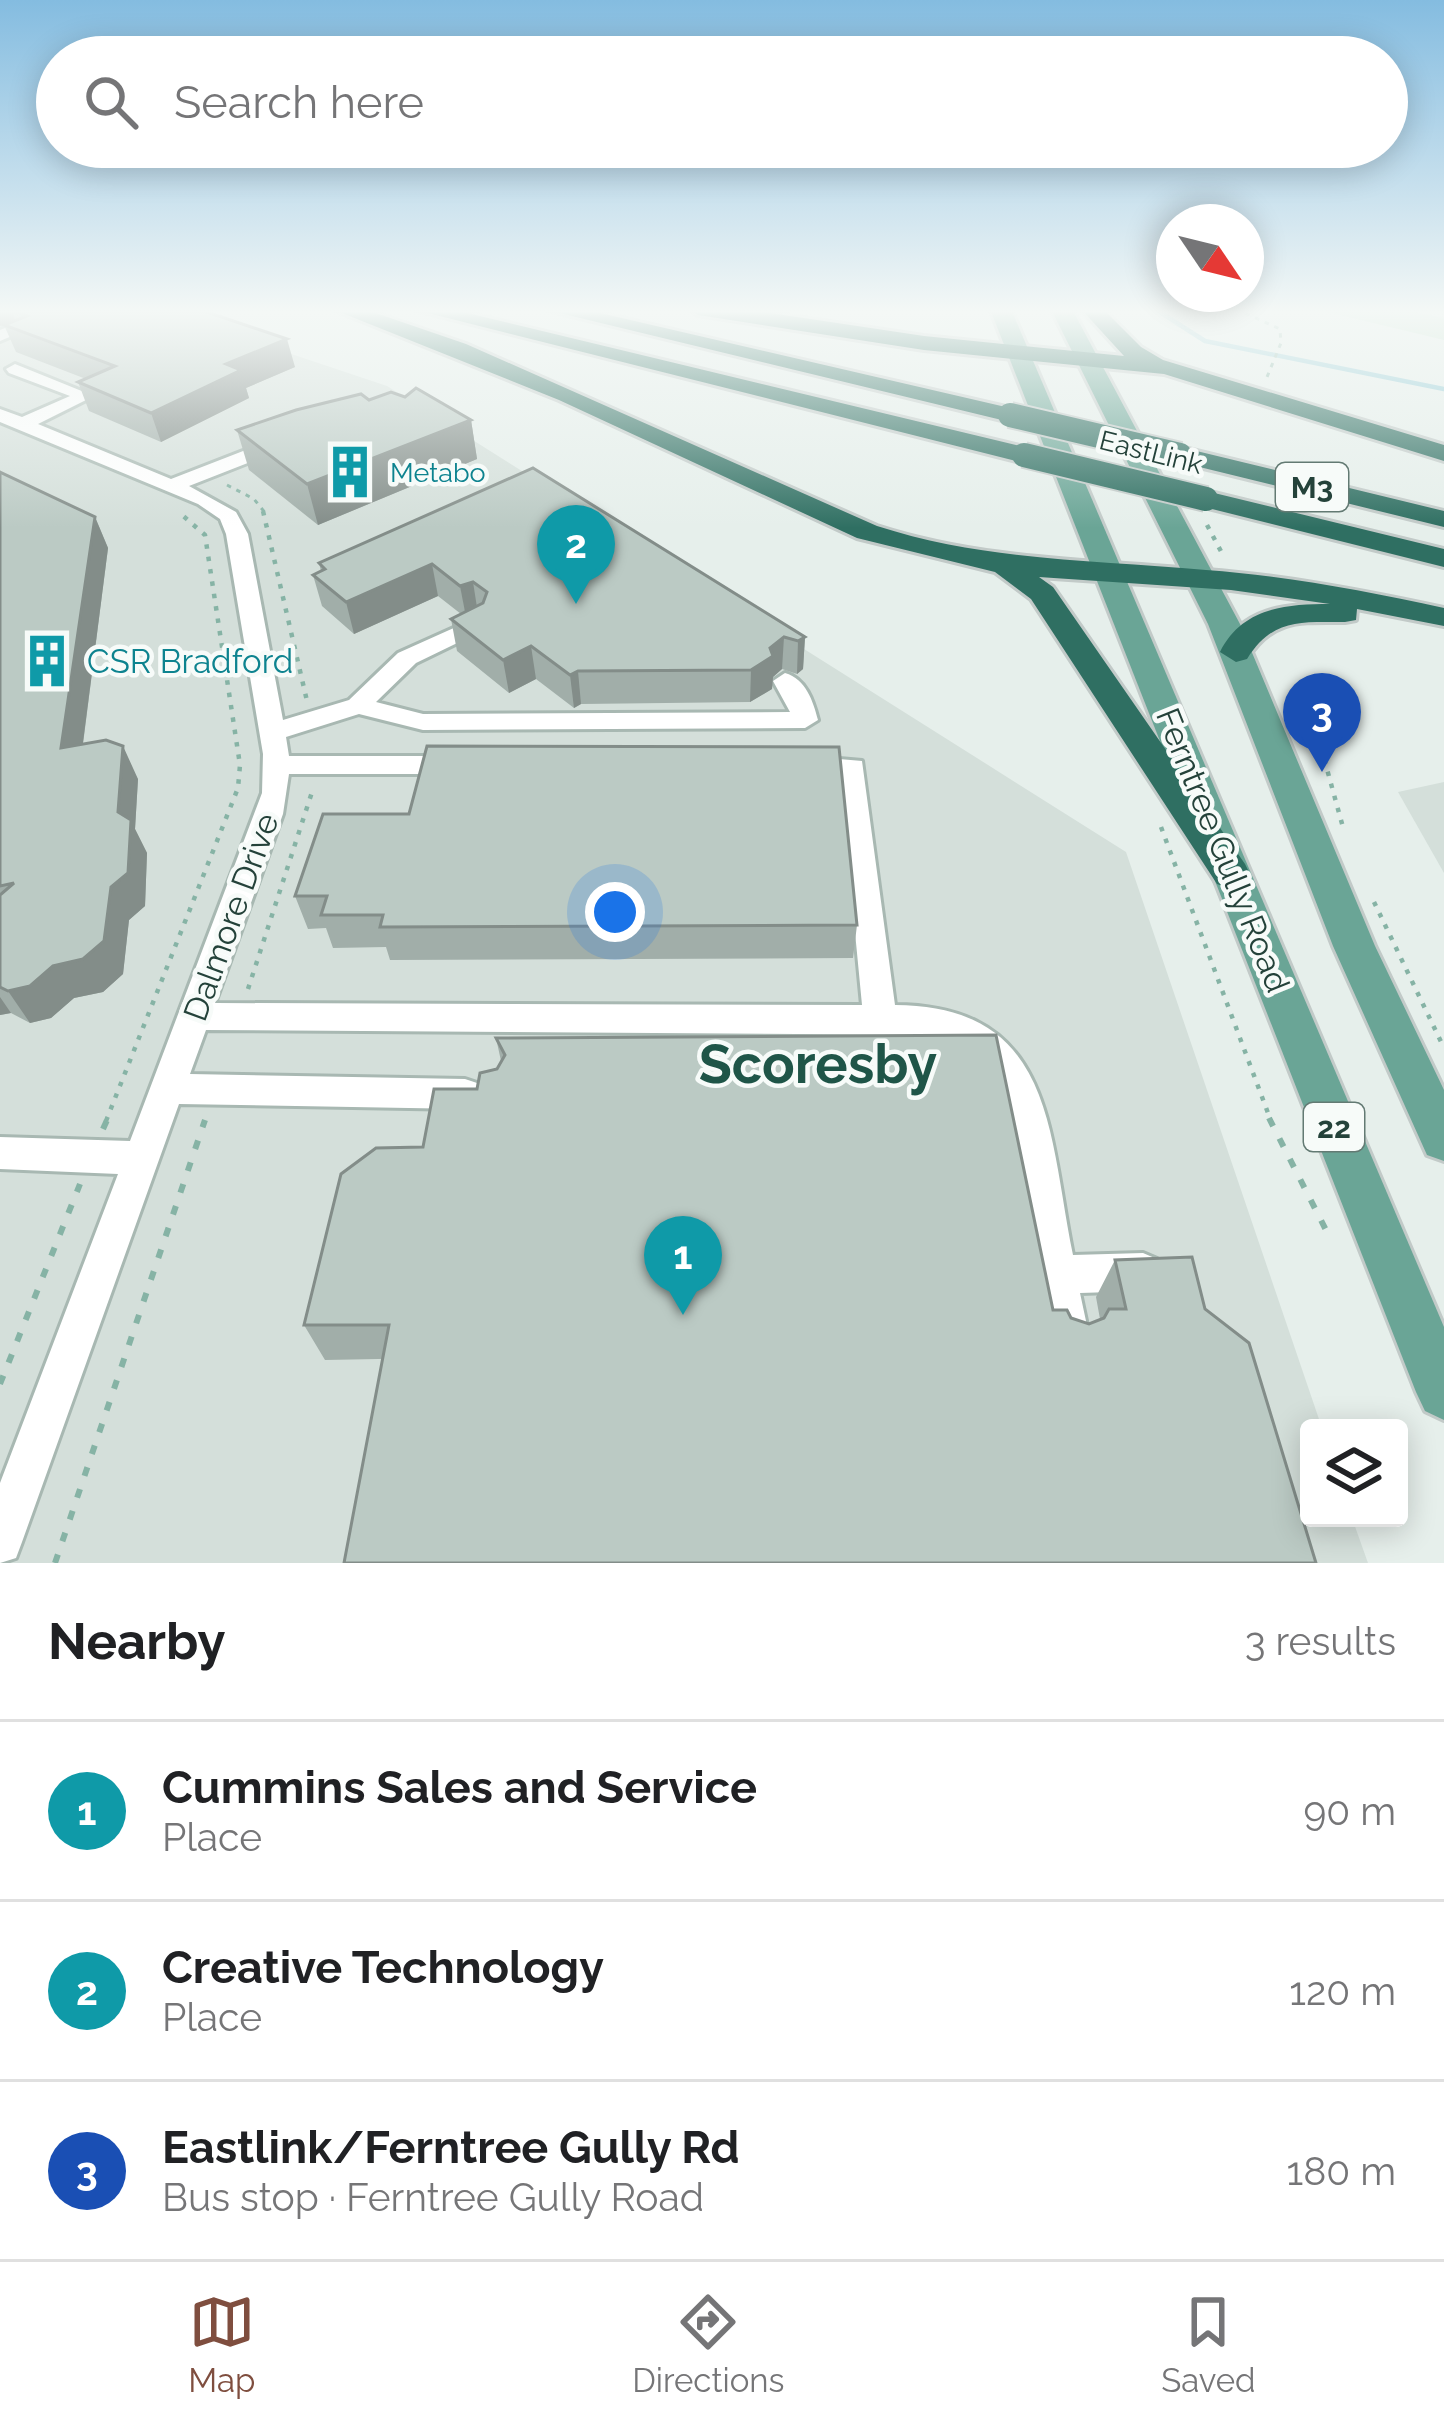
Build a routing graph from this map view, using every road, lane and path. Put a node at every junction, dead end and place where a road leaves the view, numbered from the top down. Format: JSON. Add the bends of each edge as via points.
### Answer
{"nodes":[{"id":1,"x":50,"y":382,"type":"edge"},
{"id":2,"x":536,"y":382,"type":"edge"},
{"id":3,"x":721,"y":382,"type":"edge"},
{"id":4,"x":866,"y":382,"type":"edge"},
{"id":5,"x":1031,"y":382,"type":"edge"},
{"id":6,"x":1100,"y":382,"type":"edge"},
{"id":7,"x":1214,"y":382,"type":"edge"},
{"id":8,"x":11,"y":420,"type":"edge"},
{"id":9,"x":289,"y":440,"type":"edge"},
{"id":10,"x":1444,"y":453,"type":"edge"},
{"id":11,"x":181,"y":490,"type":"junction"},
{"id":12,"x":1444,"y":519,"type":"edge"},
{"id":13,"x":1444,"y":558,"type":"edge"},
{"id":14,"x":1002,"y":566,"type":"junction"},
{"id":15,"x":1114,"y":575,"type":"junction"},
{"id":16,"x":1202,"y":578,"type":"junction"},
{"id":17,"x":1444,"y":620,"type":"edge"},
{"id":18,"x":476,"y":625,"type":"edge"},
{"id":19,"x":1237,"y":652,"type":"junction"},
{"id":20,"x":785,"y":681,"type":"dead end"},
{"id":21,"x":1286,"y":704,"type":"dead end"},
{"id":22,"x":358,"y":706,"type":"junction"},
{"id":23,"x":311,"y":720,"type":"junction"},
{"id":24,"x":273,"y":732,"type":"junction"},
{"id":25,"x":277,"y":765,"type":"junction"},
{"id":26,"x":316,"y":765,"type":"junction"},
{"id":27,"x":482,"y":765,"type":"edge"},
{"id":28,"x":781,"y":765,"type":"edge"},
{"id":29,"x":1349,"y":845,"type":"dead end"},
{"id":30,"x":1231,"y":874,"type":"junction"},
{"id":31,"x":1368,"y":890,"type":"dead end"},
{"id":32,"x":194,"y":1016,"type":"junction"},
{"id":33,"x":238,"y":1016,"type":"junction"},
{"id":34,"x":880,"y":1019,"type":"junction"},
{"id":35,"x":1444,"y":1048,"type":"edge"},
{"id":36,"x":216,"y":1088,"type":"junction"},
{"id":37,"x":167,"y":1089,"type":"junction"},
{"id":38,"x":493,"y":1095,"type":"edge"},
{"id":39,"x":1444,"y":1140,"type":"edge"},
{"id":40,"x":0,"y":1153,"type":"edge"},
{"id":41,"x":92,"y":1156,"type":"junction"},
{"id":42,"x":142,"y":1158,"type":"junction"},
{"id":43,"x":1165,"y":1272,"type":"edge"},
{"id":44,"x":1058,"y":1274,"type":"junction"},
{"id":45,"x":1070,"y":1335,"type":"edge"},
{"id":46,"x":0,"y":1384,"type":"edge"},
{"id":47,"x":1444,"y":1392,"type":"edge"},
{"id":48,"x":0,"y":1542,"type":"edge"},
{"id":49,"x":55,"y":1563,"type":"edge"}],
"edges":[{"from":1,"to":8,"type":"street","via":[[86,396]]},
{"from":2,"to":14,"type":"highway","via":[[867,532]]},
{"from":3,"to":13,"type":"highway","name":"EastLink","number":"M3","bridge":true},
{"from":4,"to":12,"type":"highway","name":"EastLink","number":"M3","bridge":true},
{"from":5,"to":15,"type":"main road","name":"Ferntree Gully Road","number":"22"},
{"from":6,"to":16,"type":"main road"},
{"from":7,"to":10,"type":"highway"},
{"from":8,"to":11,"type":"street","name":"Dalmore Drive"},
{"from":9,"to":11,"type":"street"},
{"from":11,"to":23,"type":"path","via":[[246,494],[267,515]]},
{"from":11,"to":24,"type":"street","name":"Dalmore Drive","via":[[215,505],[235,526]]},
{"from":11,"to":41,"type":"path","via":[[205,535],[238,788]]},
{"from":14,"to":15,"type":"highway"},
{"from":14,"to":30,"type":"highway","via":[[1042,593]]},
{"from":15,"to":16,"type":"highway"},
{"from":15,"to":30,"type":"main road","name":"Ferntree Gully Road","number":"22"},
{"from":16,"to":17,"type":"highway"},
{"from":16,"to":19,"type":"main road"},
{"from":17,"to":19,"type":"highway","via":[[1301,614],[1250,628]]},
{"from":18,"to":22,"type":"street","via":[[407,658]]},
{"from":19,"to":39,"type":"main road","via":[[1354,946]]},
{"from":20,"to":22,"type":"street","via":[[805,720],[423,722]]},
{"from":21,"to":29,"type":"path","via":[[1321,743]]},
{"from":22,"to":23,"type":"street"},
{"from":23,"to":24,"type":"street"},
{"from":24,"to":25,"type":"street","name":"Dalmore Drive"},
{"from":25,"to":26,"type":"street"},
{"from":25,"to":32,"type":"street","name":"Dalmore Drive","via":[[269,814]]},
{"from":26,"to":27,"type":"street"},
{"from":26,"to":33,"type":"path","via":[[311,806]]},
{"from":28,"to":34,"type":"street","via":[[854,767]]},
{"from":30,"to":47,"type":"main road","name":"Ferntree Gully Road","number":"22"},
{"from":31,"to":35,"type":"path"},
{"from":32,"to":33,"type":"street"},
{"from":32,"to":37,"type":"street","name":"Dalmore Drive"},
{"from":33,"to":34,"type":"street"},
{"from":34,"to":44,"type":"street","via":[[955,1027],[1016,1073]]},
{"from":36,"to":37,"type":"street"},
{"from":36,"to":38,"type":"street"},
{"from":36,"to":49,"type":"path"},
{"from":37,"to":42,"type":"street","name":"Dalmore Drive"},
{"from":40,"to":41,"type":"street"},
{"from":41,"to":42,"type":"street"},
{"from":41,"to":46,"type":"path"},
{"from":42,"to":48,"type":"street","name":"Dalmore Drive"},
{"from":43,"to":44,"type":"street"},
{"from":44,"to":45,"type":"street"}]}
